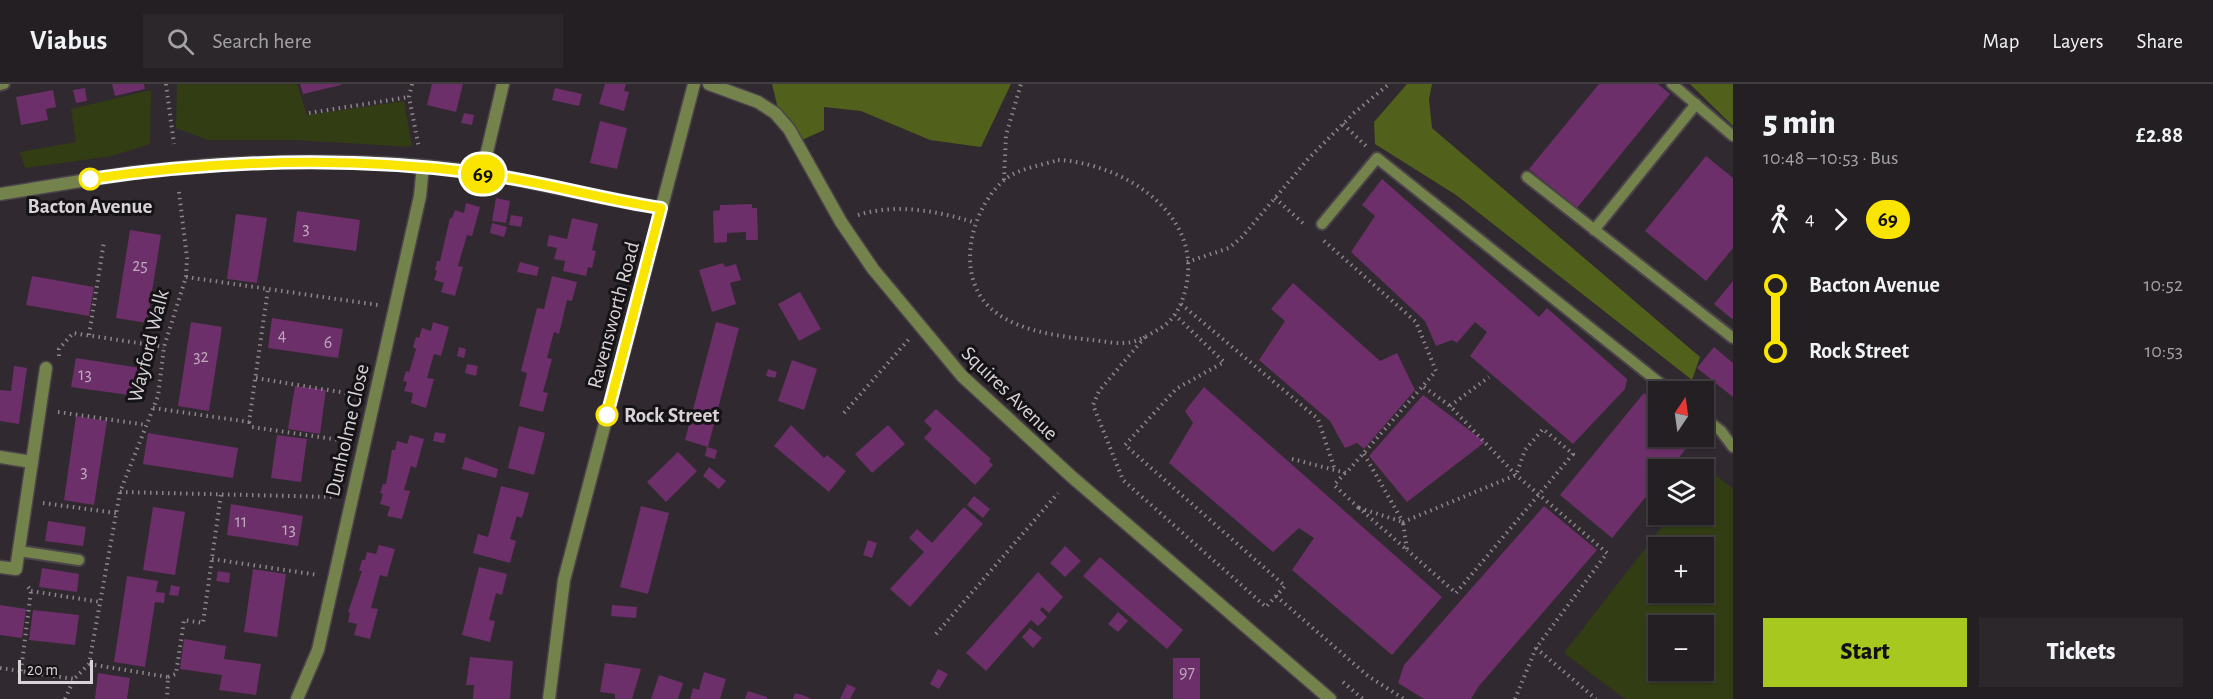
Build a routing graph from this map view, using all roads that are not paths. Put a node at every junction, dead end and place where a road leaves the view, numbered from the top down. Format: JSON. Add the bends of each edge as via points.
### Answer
{"nodes":[{"id":1,"x":503,"y":84,"type":"edge"},
{"id":2,"x":694,"y":84,"type":"edge"},
{"id":3,"x":709,"y":84,"type":"edge"},
{"id":4,"x":1672,"y":84,"type":"edge"},
{"id":5,"x":1696,"y":104,"type":"junction"},
{"id":6,"x":1733,"y":136,"type":"edge"},
{"id":7,"x":423,"y":166,"type":"junction"},
{"id":8,"x":482,"y":173,"type":"junction"},
{"id":9,"x":1527,"y":177,"type":"dead end"},
{"id":10,"x":0,"y":194,"type":"edge"},
{"id":11,"x":661,"y":208,"type":"junction"},
{"id":12,"x":1322,"y":224,"type":"dead end"},
{"id":13,"x":1594,"y":230,"type":"junction"},
{"id":14,"x":1733,"y":338,"type":"edge"},
{"id":15,"x":46,"y":368,"type":"road end"},
{"id":16,"x":1657,"y":381,"type":"edge"},
{"id":17,"x":1714,"y":426,"type":"edge"},
{"id":18,"x":1733,"y":447,"type":"edge"},
{"id":19,"x":0,"y":457,"type":"edge"},
{"id":20,"x":32,"y":462,"type":"junction"},
{"id":21,"x":19,"y":551,"type":"junction"},
{"id":22,"x":79,"y":560,"type":"dead end"},
{"id":23,"x":0,"y":567,"type":"edge"},
{"id":24,"x":297,"y":699,"type":"edge"},
{"id":25,"x":549,"y":699,"type":"edge"},
{"id":26,"x":1330,"y":699,"type":"edge"}],
"edges":[{"from":1,"to":8,"type":"street"},
{"from":2,"to":11,"type":"street","name":"Ravensworth Road"},
{"from":3,"to":26,"type":"street","name":"Squires Avenue","via":[[775,112],[789,129],[841,222],[962,376]]},
{"from":4,"to":5,"type":"lane"},
{"from":5,"to":6,"type":"lane"},
{"from":5,"to":13,"type":"lane"},
{"from":7,"to":8,"type":"street"},
{"from":7,"to":10,"type":"street","bridge":true,"via":[[279,161],[208,165]]},
{"from":7,"to":24,"type":"street","name":"Dunholme Close","via":[[420,196],[318,650]]},
{"from":8,"to":11,"type":"street"},
{"from":9,"to":13,"type":"lane"},
{"from":11,"to":25,"type":"street","name":"Ravensworth Road","via":[[564,580]]},
{"from":12,"to":16,"type":"lane","via":[[1377,158]]},
{"from":13,"to":14,"type":"lane"},
{"from":15,"to":20,"type":"street"},
{"from":17,"to":18,"type":"lane"},
{"from":19,"to":20,"type":"street"},
{"from":20,"to":21,"type":"street"},
{"from":21,"to":22,"type":"lane"},
{"from":21,"to":23,"type":"street","via":[[16,569]]}]}
